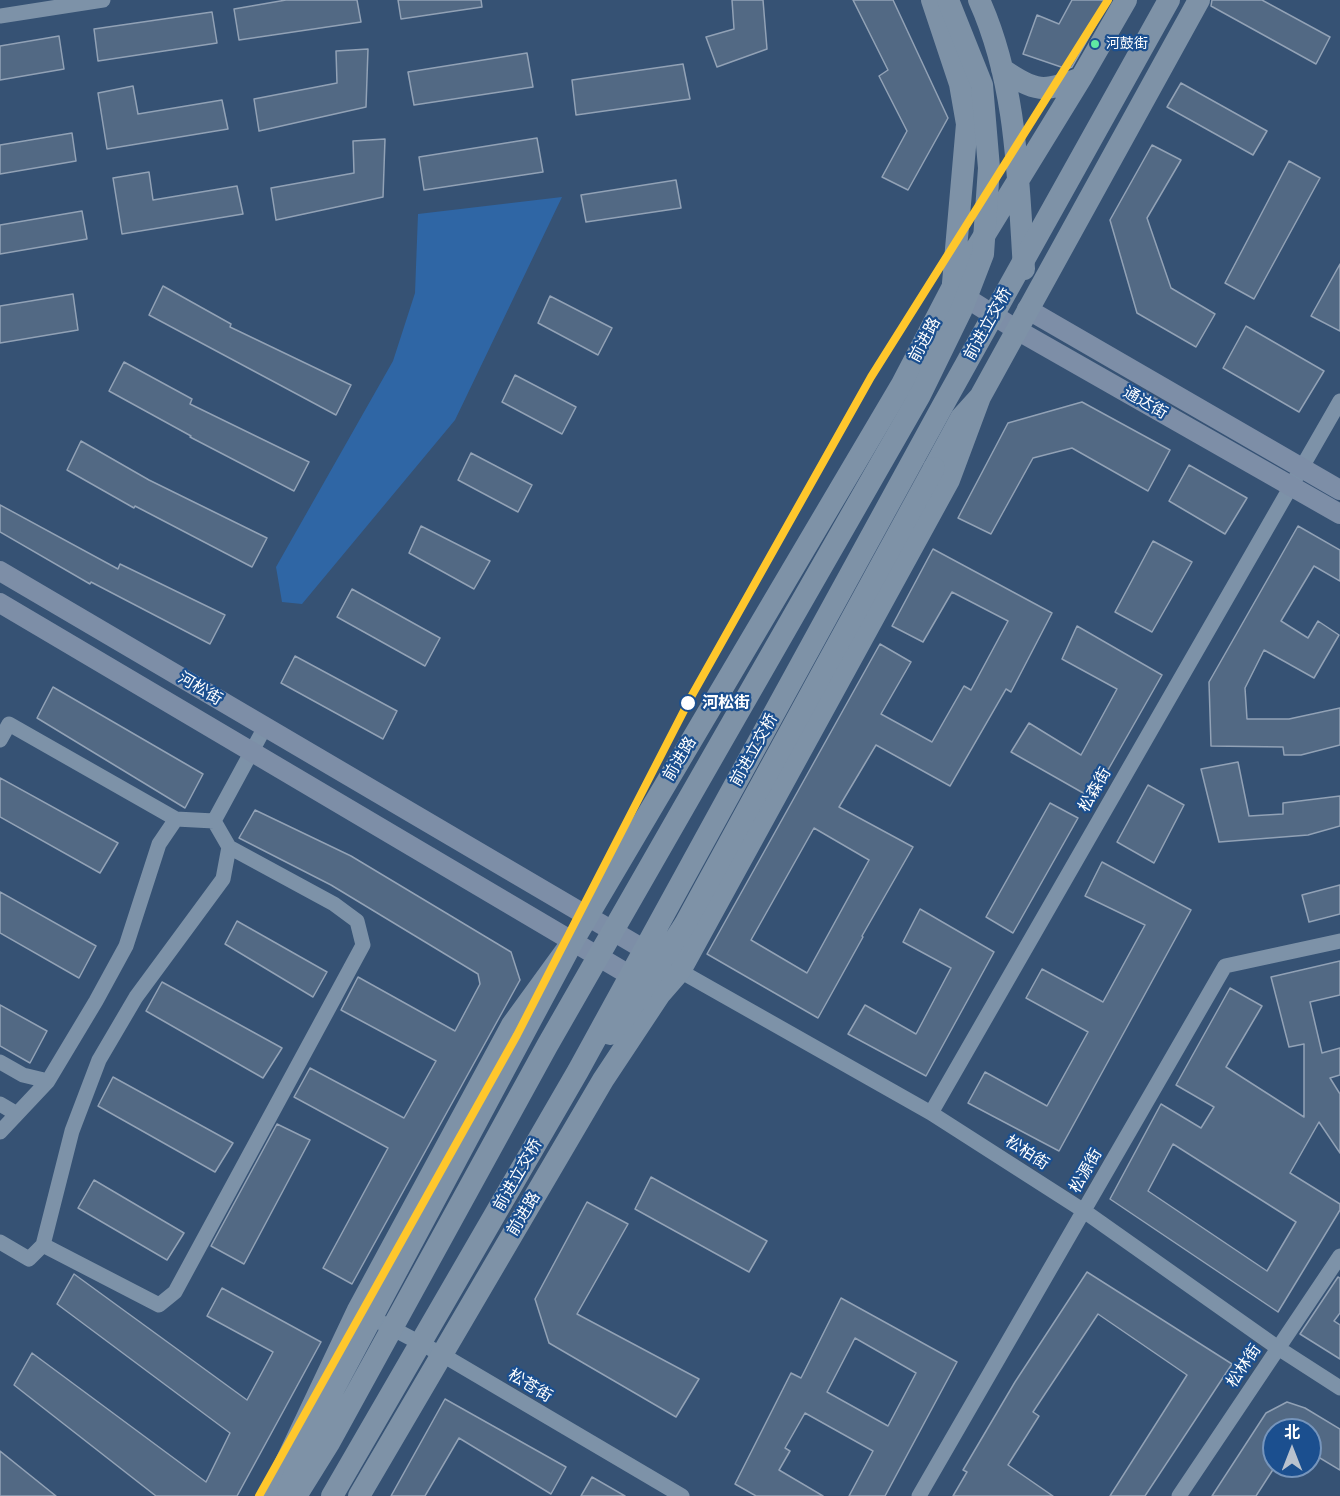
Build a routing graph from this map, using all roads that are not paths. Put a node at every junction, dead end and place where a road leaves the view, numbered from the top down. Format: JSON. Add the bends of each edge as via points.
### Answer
{"nodes":[{"id":1,"x":103,"y":0,"type":"edge"},
{"id":2,"x":932,"y":0,"type":"edge"},
{"id":3,"x":948,"y":0,"type":"edge"},
{"id":4,"x":979,"y":0,"type":"edge"},
{"id":5,"x":1126,"y":0,"type":"edge"},
{"id":6,"x":1169,"y":0,"type":"edge"},
{"id":7,"x":1199,"y":0,"type":"edge"},
{"id":8,"x":0,"y":16,"type":"edge"},
{"id":9,"x":1002,"y":69,"type":"junction"},
{"id":10,"x":1081,"y":78,"type":"junction"},
{"id":11,"x":1018,"y":180,"type":"junction"},
{"id":12,"x":952,"y":288,"type":"junction"},
{"id":13,"x":1027,"y":309,"type":"junction"},
{"id":14,"x":1017,"y":330,"type":"junction"},
{"id":15,"x":980,"y":397,"type":"junction"},
{"id":16,"x":1340,"y":401,"type":"edge"},
{"id":17,"x":1301,"y":467,"type":"junction"},
{"id":18,"x":1291,"y":485,"type":"junction"},
{"id":19,"x":1340,"y":490,"type":"edge"},
{"id":20,"x":1340,"y":514,"type":"edge"},
{"id":21,"x":0,"y":571,"type":"edge"},
{"id":22,"x":0,"y":603,"type":"edge"},
{"id":23,"x":265,"y":727,"type":"junction"},
{"id":24,"x":0,"y":740,"type":"edge"},
{"id":25,"x":252,"y":752,"type":"junction"},
{"id":26,"x":176,"y":819,"type":"junction"},
{"id":27,"x":214,"y":821,"type":"junction"},
{"id":28,"x":229,"y":847,"type":"junction"},
{"id":29,"x":587,"y":917,"type":"junction"},
{"id":30,"x":573,"y":941,"type":"junction"},
{"id":31,"x":1340,"y":941,"type":"edge"},
{"id":32,"x":680,"y":970,"type":"junction"},
{"id":33,"x":660,"y":994,"type":"junction"},
{"id":34,"x":0,"y":1062,"type":"edge"},
{"id":35,"x":578,"y":1071,"type":"junction"},
{"id":36,"x":48,"y":1081,"type":"junction"},
{"id":37,"x":0,"y":1104,"type":"edge"},
{"id":38,"x":931,"y":1113,"type":"junction"},
{"id":39,"x":17,"y":1114,"type":"junction"},
{"id":40,"x":0,"y":1132,"type":"edge"},
{"id":41,"x":1084,"y":1211,"type":"junction"},
{"id":42,"x":0,"y":1242,"type":"edge"},
{"id":43,"x":43,"y":1245,"type":"junction"},
{"id":44,"x":1340,"y":1256,"type":"edge"},
{"id":45,"x":358,"y":1310,"type":"junction"},
{"id":46,"x":1278,"y":1348,"type":"junction"},
{"id":47,"x":441,"y":1354,"type":"junction"},
{"id":48,"x":1340,"y":1389,"type":"edge"},
{"id":49,"x":270,"y":1496,"type":"edge"},
{"id":50,"x":286,"y":1496,"type":"edge"},
{"id":51,"x":296,"y":1496,"type":"edge"},
{"id":52,"x":332,"y":1496,"type":"edge"},
{"id":53,"x":359,"y":1496,"type":"edge"},
{"id":54,"x":682,"y":1496,"type":"edge"},
{"id":55,"x":919,"y":1496,"type":"edge"},
{"id":56,"x":1179,"y":1496,"type":"edge"}],
"edges":[{"from":1,"to":8,"type":"street"},
{"from":2,"to":12,"type":"highway","via":[[960,84],[967,124]]},
{"from":3,"to":51,"type":"highway","name":"前进立交桥","bridge":true,"via":[[982,86],[989,168],[983,254],[961,311],[920,395],[547,1046],[329,1443]]},
{"from":4,"to":9,"type":"highway"},
{"from":5,"to":10,"type":"highway","name":"前进路"},
{"from":6,"to":35,"type":"highway","name":"前进立交桥","bridge":true},
{"from":7,"to":13,"type":"highway","name":"前进路"},
{"from":9,"to":10,"type":"highway","via":[[1015,79],[1044,89]]},
{"from":9,"to":11,"type":"highway","via":[[1015,131]]},
{"from":10,"to":11,"type":"highway","name":"前进路"},
{"from":11,"to":12,"type":"highway","name":"前进路"},
{"from":11,"to":13,"type":"highway"},
{"from":12,"to":14,"type":"main road","name":"通达街"},
{"from":12,"to":29,"type":"highway","name":"前进路","via":[[902,384]]},
{"from":13,"to":14,"type":"highway","name":"前进路"},
{"from":13,"to":17,"type":"main road","name":"通达街"},
{"from":14,"to":15,"type":"highway","name":"前进路"},
{"from":14,"to":18,"type":"main road","name":"通达街"},
{"from":15,"to":32,"type":"highway","name":"前进路","via":[[949,480]]},
{"from":15,"to":35,"type":"highway","name":"前进路","bridge":true,"via":[[961,418],[685,924],[625,1017]]},
{"from":16,"to":17,"type":"street","name":"松森街"},
{"from":17,"to":18,"type":"street","name":"松森街"},
{"from":17,"to":19,"type":"main road","name":"通达街"},
{"from":18,"to":20,"type":"main road","name":"通达街"},
{"from":18,"to":38,"type":"street","name":"松森街"},
{"from":21,"to":23,"type":"main road","name":"河松街"},
{"from":22,"to":25,"type":"main road","name":"河松街"},
{"from":23,"to":25,"type":"street"},
{"from":23,"to":29,"type":"main road","name":"河松街"},
{"from":24,"to":26,"type":"street","via":[[9,724]]},
{"from":25,"to":27,"type":"street"},
{"from":25,"to":30,"type":"main road","name":"河松街"},
{"from":26,"to":27,"type":"street"},
{"from":26,"to":36,"type":"street","via":[[159,844],[126,946]]},
{"from":27,"to":28,"type":"street"},
{"from":28,"to":43,"type":"street","via":[[223,879],[136,997],[99,1060],[72,1131]]},
{"from":28,"to":43,"type":"street","via":[[334,904],[357,921],[363,945],[175,1292],[159,1305]]},
{"from":29,"to":30,"type":"highway","name":"前进路"},
{"from":29,"to":32,"type":"main road","name":"河松街"},
{"from":30,"to":33,"type":"main road","name":"河松街"},
{"from":30,"to":45,"type":"highway","name":"前进路","via":[[512,1025]]},
{"from":30,"to":50,"type":"highway","bridge":true,"via":[[310,1433]]},
{"from":31,"to":41,"type":"street","name":"松源街","via":[[1225,966]]},
{"from":32,"to":33,"type":"highway","name":"前进路"},
{"from":32,"to":38,"type":"street","name":"松柏街"},
{"from":33,"to":47,"type":"highway","name":"前进路","via":[[603,1080]]},
{"from":34,"to":36,"type":"street","via":[[23,1075]]},
{"from":35,"to":52,"type":"highway","name":"前进立交桥","bridge":true},
{"from":36,"to":39,"type":"street"},
{"from":37,"to":39,"type":"street"},
{"from":38,"to":41,"type":"street","name":"松柏街"},
{"from":39,"to":40,"type":"street"},
{"from":41,"to":46,"type":"street","name":"松柏街"},
{"from":41,"to":55,"type":"street","name":"松源街"},
{"from":42,"to":43,"type":"street","via":[[29,1259]]},
{"from":44,"to":46,"type":"street","name":"松林街"},
{"from":45,"to":47,"type":"street","name":"松苍街"},
{"from":45,"to":49,"type":"highway","name":"前进路"},
{"from":46,"to":48,"type":"street","name":"松柏街"},
{"from":46,"to":56,"type":"street","name":"松林街"},
{"from":47,"to":53,"type":"highway","name":"前进路"},
{"from":47,"to":54,"type":"street","name":"松苍街"}]}
